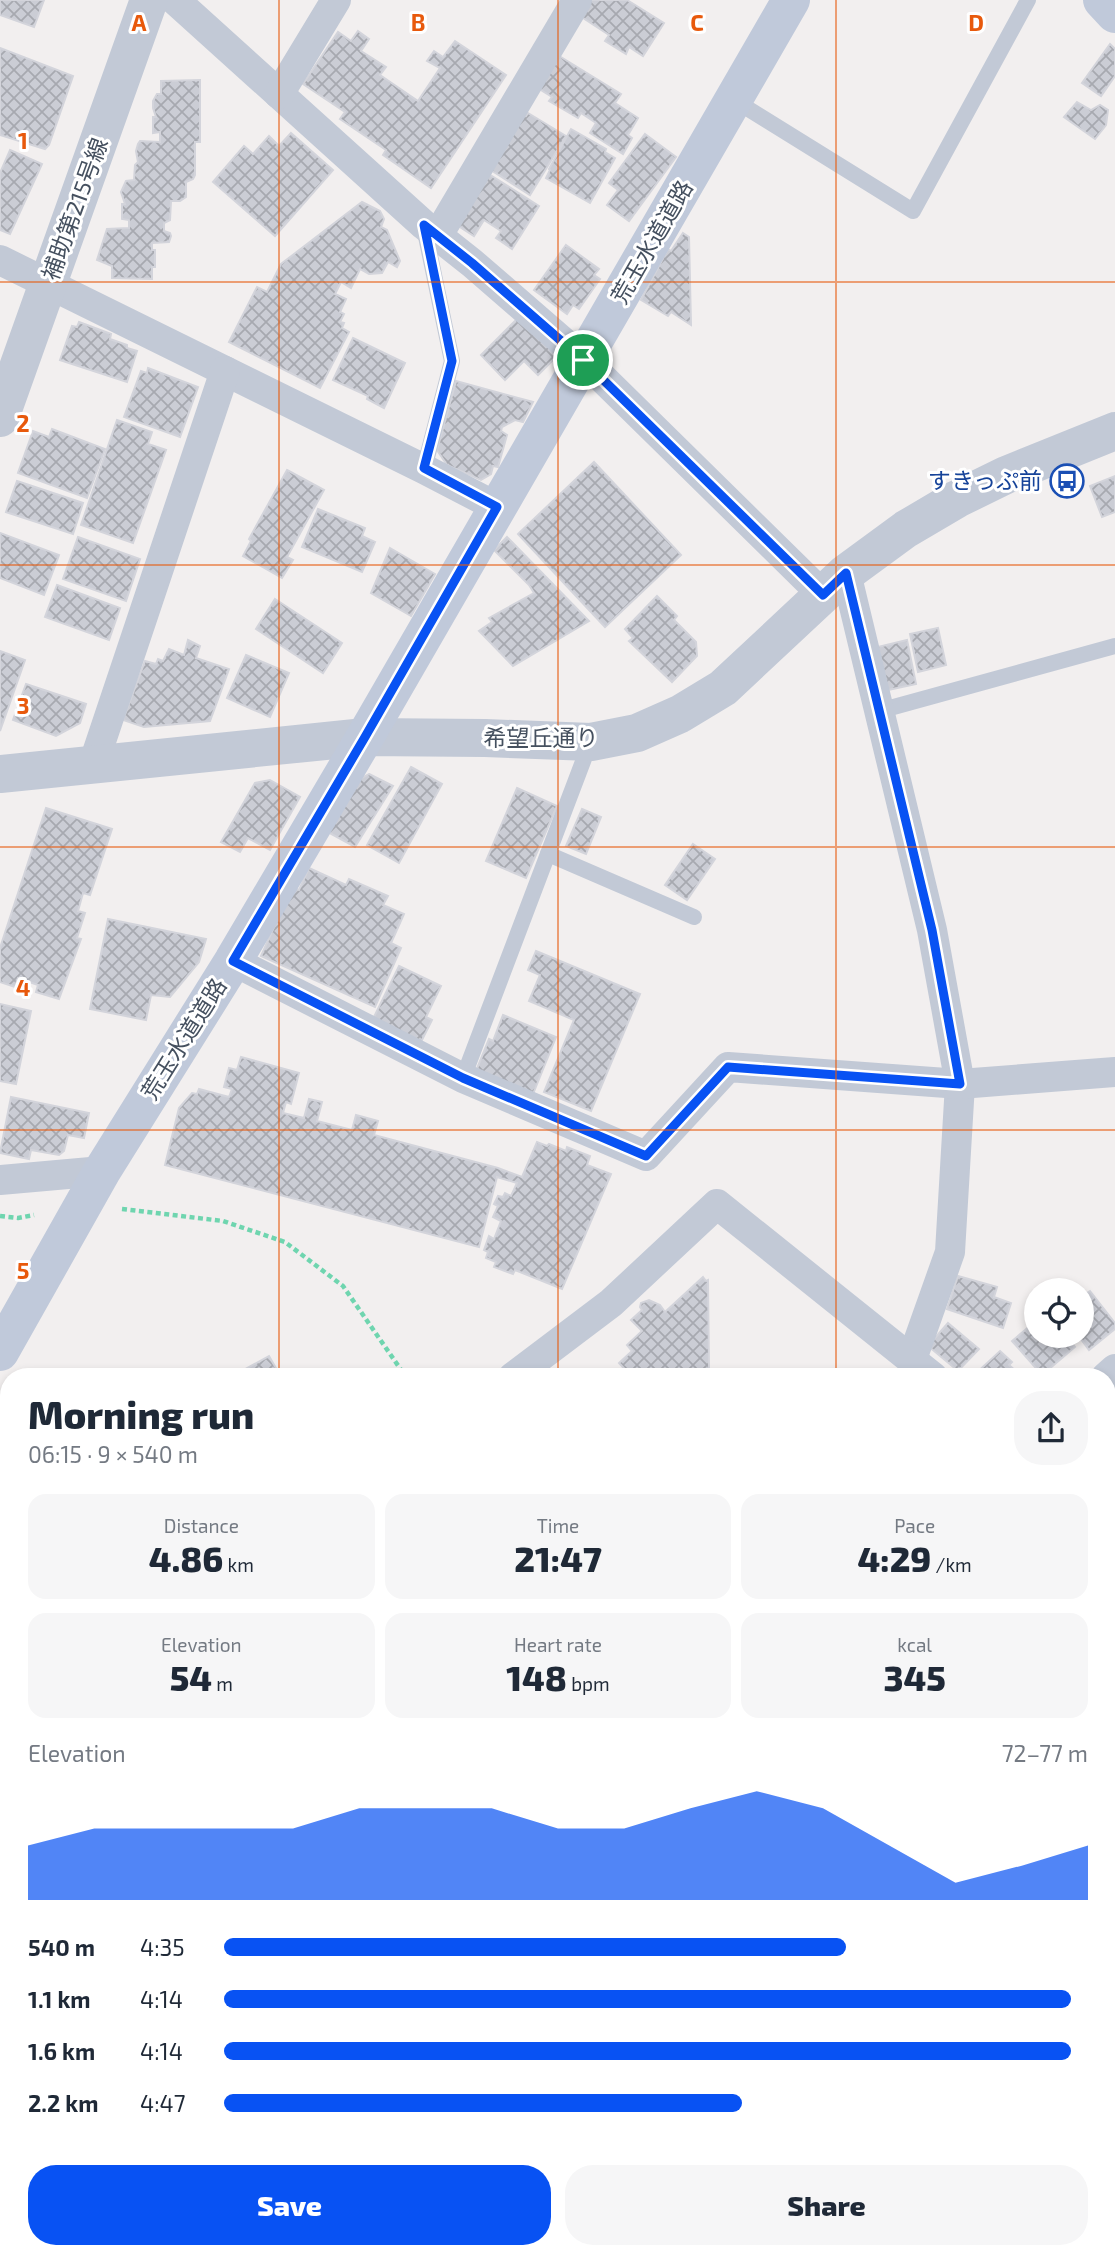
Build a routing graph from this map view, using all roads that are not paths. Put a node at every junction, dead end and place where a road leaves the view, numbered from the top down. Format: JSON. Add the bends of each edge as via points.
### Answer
{"nodes":[{"id":1,"x":149,"y":0,"type":"edge"},
{"id":2,"x":176,"y":0,"type":"edge"},
{"id":3,"x":336,"y":0,"type":"edge"},
{"id":4,"x":577,"y":0,"type":"edge"},
{"id":5,"x":1028,"y":0,"type":"edge"},
{"id":6,"x":1101,"y":0,"type":"edge"},
{"id":7,"x":781,"y":4,"type":"edge"},
{"id":8,"x":1115,"y":14,"type":"edge"},
{"id":9,"x":279,"y":94,"type":"junction"},
{"id":10,"x":734,"y":100,"type":"junction"},
{"id":11,"x":431,"y":230,"type":"junction"},
{"id":12,"x":0,"y":260,"type":"edge"},
{"id":13,"x":48,"y":283,"type":"junction"},
{"id":14,"x":583,"y":360,"type":"junction"},
{"id":15,"x":225,"y":371,"type":"junction"},
{"id":16,"x":0,"y":418,"type":"edge"},
{"id":17,"x":1115,"y":431,"type":"edge"},
{"id":18,"x":424,"y":468,"type":"junction"},
{"id":19,"x":497,"y":507,"type":"junction"},
{"id":20,"x":834,"y":584,"type":"junction"},
{"id":21,"x":1115,"y":646,"type":"edge"},
{"id":22,"x":879,"y":711,"type":"junction"},
{"id":23,"x":365,"y":737,"type":"junction"},
{"id":24,"x":591,"y":742,"type":"junction"},
{"id":25,"x":93,"y":765,"type":"junction"},
{"id":26,"x":0,"y":774,"type":"edge"},
{"id":27,"x":548,"y":854,"type":"junction"},
{"id":28,"x":694,"y":917,"type":"dead end"},
{"id":29,"x":233,"y":961,"type":"junction"},
{"id":30,"x":1115,"y":1072,"type":"edge"},
{"id":31,"x":463,"y":1078,"type":"junction"},
{"id":32,"x":960,"y":1084,"type":"junction"},
{"id":33,"x":102,"y":1171,"type":"junction"},
{"id":34,"x":0,"y":1181,"type":"edge"},
{"id":35,"x":0,"y":1352,"type":"edge"},
{"id":36,"x":525,"y":1368,"type":"edge"},
{"id":37,"x":922,"y":1368,"type":"edge"}],
"edges":[{"from":1,"to":13,"type":"street","name":"補助第215号線"},
{"from":2,"to":9,"type":"street"},
{"from":3,"to":9,"type":"street"},
{"from":4,"to":11,"type":"street"},
{"from":5,"to":10,"type":"lane","via":[[913,211]]},
{"from":6,"to":8,"type":"main road"},
{"from":7,"to":10,"type":"main road","name":"荒玉水道道路"},
{"from":9,"to":11,"type":"street"},
{"from":10,"to":14,"type":"main road","name":"荒玉水道道路"},
{"from":11,"to":14,"type":"street"},
{"from":11,"to":18,"type":"lane","via":[[452,361]]},
{"from":12,"to":13,"type":"street"},
{"from":13,"to":15,"type":"street"},
{"from":13,"to":16,"type":"street","name":"補助第215号線"},
{"from":14,"to":19,"type":"main road","name":"荒玉水道道路"},
{"from":14,"to":20,"type":"street"},
{"from":15,"to":18,"type":"street"},
{"from":15,"to":25,"type":"street"},
{"from":17,"to":20,"type":"street","name":"希望丘通り","via":[[957,499],[906,529]]},
{"from":18,"to":19,"type":"street"},
{"from":19,"to":23,"type":"main road","name":"荒玉水道道路"},
{"from":20,"to":22,"type":"street"},
{"from":20,"to":24,"type":"street","name":"希望丘通り","via":[[723,688],[680,715],[637,733]]},
{"from":21,"to":22,"type":"lane"},
{"from":22,"to":32,"type":"street","via":[[932,930]]},
{"from":23,"to":24,"type":"street","name":"希望丘通り"},
{"from":23,"to":25,"type":"street","name":"希望丘通り"},
{"from":23,"to":29,"type":"main road","name":"荒玉水道道路"},
{"from":24,"to":27,"type":"lane"},
{"from":25,"to":26,"type":"street","name":"希望丘通り"},
{"from":27,"to":28,"type":"lane"},
{"from":27,"to":31,"type":"lane"},
{"from":29,"to":31,"type":"street"},
{"from":29,"to":33,"type":"main road","name":"荒玉水道道路"},
{"from":30,"to":32,"type":"street"},
{"from":31,"to":32,"type":"street","via":[[646,1156],[728,1067]]},
{"from":32,"to":37,"type":"street","via":[[950,1252]]},
{"from":33,"to":34,"type":"street"},
{"from":33,"to":35,"type":"main road","name":"荒玉水道道路"},
{"from":36,"to":37,"type":"street","via":[[611,1303],[716,1204]]}]}
